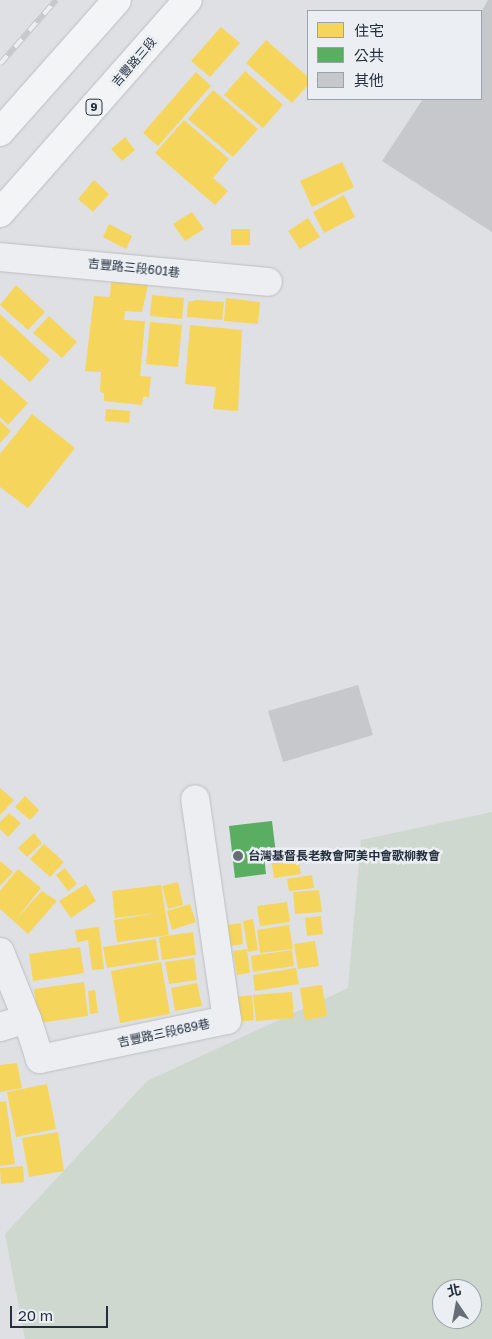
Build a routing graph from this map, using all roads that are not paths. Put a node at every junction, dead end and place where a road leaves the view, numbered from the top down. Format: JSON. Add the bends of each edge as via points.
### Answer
{"nodes":[{"id":1,"x":117,"y":0,"type":"edge"},
{"id":2,"x":188,"y":0,"type":"edge"},
{"id":3,"x":0,"y":132,"type":"edge"},
{"id":4,"x":0,"y":213,"type":"edge"},
{"id":5,"x":0,"y":257,"type":"edge"},
{"id":6,"x":268,"y":282,"type":"dead end"},
{"id":7,"x":195,"y":800,"type":"dead end"},
{"id":8,"x":0,"y":952,"type":"edge"},
{"id":9,"x":27,"y":1019,"type":"junction"},
{"id":10,"x":0,"y":1027,"type":"edge"}],
"edges":[{"from":1,"to":3,"type":"main road"},
{"from":2,"to":4,"type":"main road","name":"吉豐路三段","number":"9"},
{"from":5,"to":6,"type":"street","name":"吉豐路三段601巷"},
{"from":7,"to":9,"type":"street","name":"吉豐路三段689巷","via":[[227,1020],[40,1059]]},
{"from":8,"to":9,"type":"street"},
{"from":9,"to":10,"type":"street"}]}
